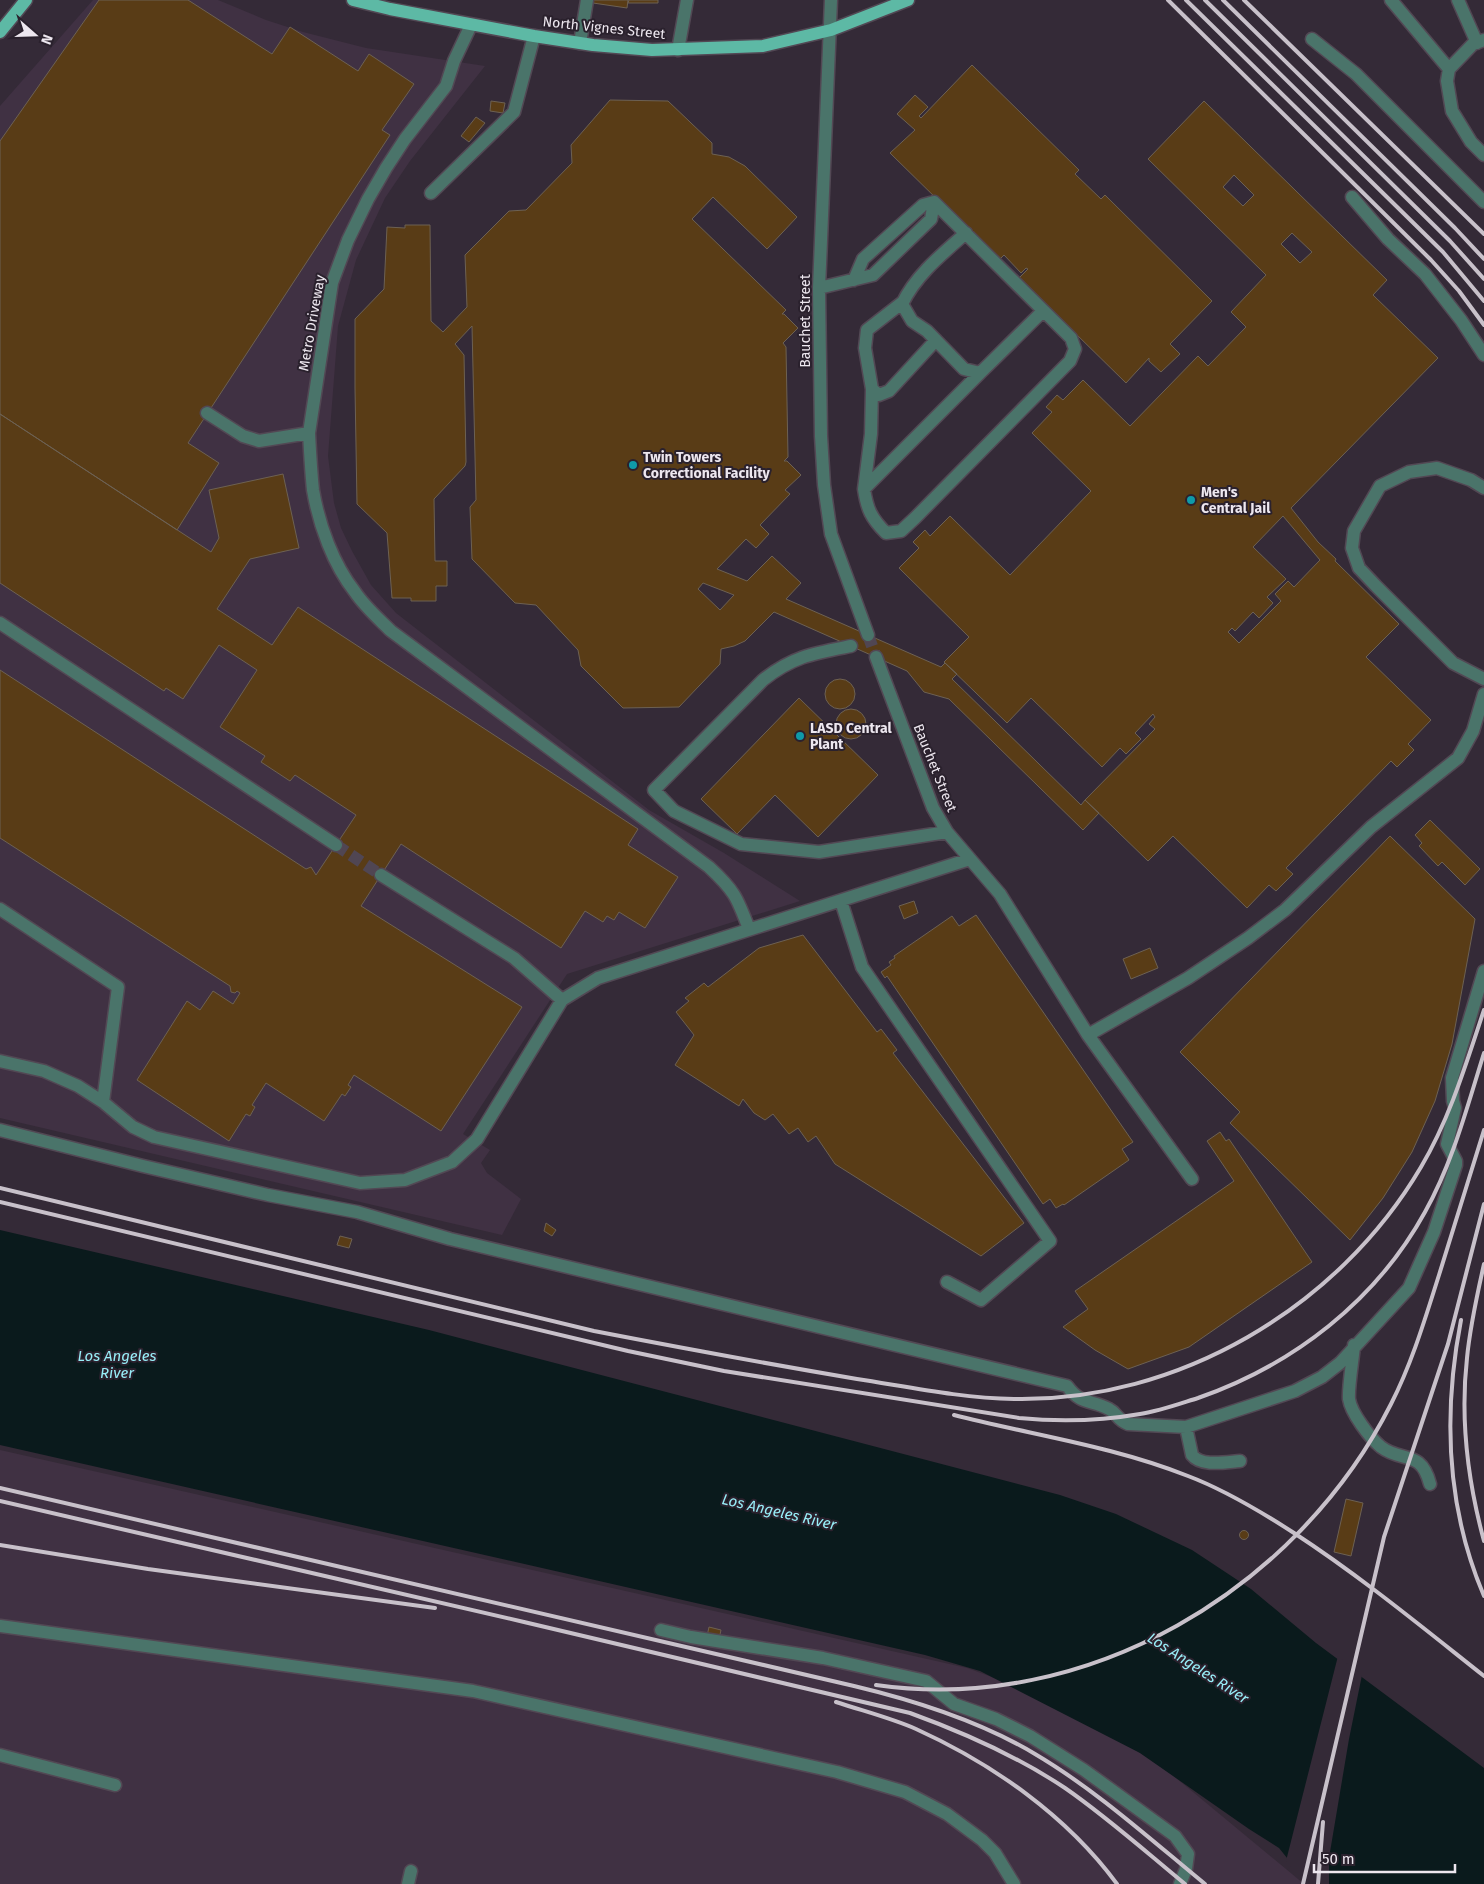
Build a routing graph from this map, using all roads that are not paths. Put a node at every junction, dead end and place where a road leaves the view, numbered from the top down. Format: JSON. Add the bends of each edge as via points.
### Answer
{"nodes":[{"id":1,"x":26,"y":0,"type":"edge"},
{"id":2,"x":353,"y":0,"type":"edge"},
{"id":3,"x":587,"y":0,"type":"edge"},
{"id":4,"x":687,"y":0,"type":"edge"},
{"id":5,"x":831,"y":0,"type":"edge"},
{"id":6,"x":908,"y":0,"type":"edge"},
{"id":7,"x":1392,"y":0,"type":"edge"},
{"id":8,"x":1458,"y":0,"type":"edge"},
{"id":9,"x":471,"y":25,"type":"junction"},
{"id":10,"x":831,"y":30,"type":"junction"},
{"id":11,"x":0,"y":32,"type":"edge"},
{"id":12,"x":534,"y":36,"type":"junction"},
{"id":13,"x":1312,"y":39,"type":"dead end"},
{"id":14,"x":1480,"y":42,"type":"edge"},
{"id":15,"x":580,"y":43,"type":"junction"},
{"id":16,"x":678,"y":50,"type":"junction"},
{"id":17,"x":1449,"y":69,"type":"junction"},
{"id":18,"x":1484,"y":155,"type":"edge"},
{"id":19,"x":431,"y":193,"type":"dead end"},
{"id":20,"x":1352,"y":197,"type":"dead end"},
{"id":21,"x":934,"y":202,"type":"junction"},
{"id":22,"x":1484,"y":202,"type":"edge"},
{"id":23,"x":966,"y":234,"type":"junction"},
{"id":24,"x":854,"y":280,"type":"junction"},
{"id":25,"x":819,"y":288,"type":"junction"},
{"id":26,"x":903,"y":302,"type":"junction"},
{"id":27,"x":1043,"y":311,"type":"junction"},
{"id":28,"x":936,"y":340,"type":"junction"},
{"id":29,"x":1484,"y":354,"type":"edge"},
{"id":30,"x":980,"y":373,"type":"junction"},
{"id":31,"x":872,"y":389,"type":"junction"},
{"id":32,"x":207,"y":413,"type":"dead end"},
{"id":33,"x":309,"y":433,"type":"junction"},
{"id":34,"x":1484,"y":488,"type":"edge"},
{"id":35,"x":864,"y":489,"type":"junction"},
{"id":36,"x":0,"y":623,"type":"edge"},
{"id":37,"x":868,"y":635,"type":"tunnel mouth"},
{"id":38,"x":851,"y":646,"type":"dead end"},
{"id":39,"x":876,"y":657,"type":"tunnel mouth"},
{"id":40,"x":1484,"y":679,"type":"edge"},
{"id":41,"x":1484,"y":694,"type":"edge"},
{"id":42,"x":947,"y":832,"type":"junction"},
{"id":43,"x":336,"y":845,"type":"tunnel mouth"},
{"id":44,"x":970,"y":859,"type":"junction"},
{"id":45,"x":381,"y":875,"type":"tunnel mouth"},
{"id":46,"x":841,"y":901,"type":"junction"},
{"id":47,"x":0,"y":909,"type":"edge"},
{"id":48,"x":749,"y":929,"type":"junction"},
{"id":49,"x":1484,"y":970,"type":"edge"},
{"id":50,"x":562,"y":1000,"type":"junction"},
{"id":51,"x":1088,"y":1035,"type":"junction"},
{"id":52,"x":0,"y":1061,"type":"edge"},
{"id":53,"x":103,"y":1102,"type":"junction"},
{"id":54,"x":0,"y":1130,"type":"edge"},
{"id":55,"x":1192,"y":1179,"type":"dead end"},
{"id":56,"x":947,"y":1282,"type":"dead end"},
{"id":57,"x":1354,"y":1345,"type":"junction"},
{"id":58,"x":1186,"y":1427,"type":"junction"},
{"id":59,"x":1240,"y":1462,"type":"dead end"},
{"id":60,"x":1430,"y":1484,"type":"dead end"},
{"id":61,"x":0,"y":1626,"type":"edge"},
{"id":62,"x":661,"y":1630,"type":"dead end"},
{"id":63,"x":0,"y":1755,"type":"edge"},
{"id":64,"x":115,"y":1785,"type":"dead end"},
{"id":65,"x":411,"y":1871,"type":"dead end"},
{"id":66,"x":408,"y":1884,"type":"edge"},
{"id":67,"x":1014,"y":1884,"type":"edge"},
{"id":68,"x":1180,"y":1884,"type":"edge"}],
"edges":[{"from":1,"to":11,"type":"main road"},
{"from":2,"to":9,"type":"main road","name":"North Vignes Street"},
{"from":3,"to":15,"type":"street"},
{"from":4,"to":16,"type":"street"},
{"from":5,"to":10,"type":"street","name":"Bauchet Street"},
{"from":6,"to":10,"type":"main road","name":"North Vignes Street"},
{"from":7,"to":17,"type":"street"},
{"from":8,"to":14,"type":"street"},
{"from":9,"to":12,"type":"main road","name":"North Vignes Street"},
{"from":9,"to":33,"type":"street","name":"Metro Driveway","via":[[446,86],[386,168],[339,261],[332,283]]},
{"from":10,"to":16,"type":"main road","name":"North Vignes Street","via":[[763,46]]},
{"from":10,"to":25,"type":"street","name":"Bauchet Street"},
{"from":12,"to":15,"type":"main road","name":"North Vignes Street"},
{"from":12,"to":19,"type":"street","via":[[514,112]]},
{"from":13,"to":22,"type":"street","via":[[1356,74]]},
{"from":14,"to":17,"type":"street","via":[[1473,44]]},
{"from":15,"to":16,"type":"main road","name":"North Vignes Street"},
{"from":17,"to":18,"type":"street","via":[[1447,82],[1452,111],[1471,142]]},
{"from":20,"to":29,"type":"street","via":[[1388,239],[1425,274]]},
{"from":21,"to":23,"type":"street"},
{"from":21,"to":24,"type":"street","via":[[923,205],[863,258]]},
{"from":21,"to":24,"type":"street","via":[[930,219],[873,275]]},
{"from":23,"to":26,"type":"street","via":[[940,255],[908,291]]},
{"from":23,"to":27,"type":"street"},
{"from":24,"to":25,"type":"street"},
{"from":25,"to":37,"type":"street","name":"Bauchet Street","via":[[824,485],[831,534]]},
{"from":26,"to":28,"type":"street","via":[[912,321]]},
{"from":26,"to":31,"type":"street","via":[[867,330],[865,348]]},
{"from":27,"to":30,"type":"street"},
{"from":27,"to":35,"type":"street","via":[[1071,338],[1075,349],[1070,361],[936,498],[901,531],[886,533],[867,508]]},
{"from":28,"to":30,"type":"street","via":[[964,369]]},
{"from":28,"to":31,"type":"street","via":[[890,391],[879,395]]},
{"from":30,"to":35,"type":"street"},
{"from":31,"to":35,"type":"street","via":[[871,434]]},
{"from":32,"to":33,"type":"street","via":[[243,436],[259,441]]},
{"from":33,"to":48,"type":"street","name":"Metro Driveway","via":[[314,490],[324,530],[338,566],[354,592],[391,631],[709,867],[726,882],[737,898]]},
{"from":34,"to":40,"type":"street","via":[[1437,468],[1409,472],[1380,486],[1354,531],[1352,548],[1359,568],[1383,593],[1453,662]]},
{"from":36,"to":43,"type":"street"},
{"from":38,"to":42,"type":"street","via":[[804,656],[775,670],[654,790],[674,811],[741,844],[819,852]]},
{"from":39,"to":42,"type":"street","name":"Bauchet Street","via":[[932,808]]},
{"from":41,"to":51,"type":"street","via":[[1472,731],[1458,758],[1371,827],[1285,910],[1161,995]]},
{"from":42,"to":44,"type":"street","name":"Bauchet Street"},
{"from":44,"to":46,"type":"street"},
{"from":44,"to":51,"type":"street","name":"Bauchet Street","via":[[1000,894]]},
{"from":45,"to":50,"type":"street","via":[[514,958]]},
{"from":46,"to":48,"type":"street"},
{"from":46,"to":56,"type":"street","via":[[862,967],[1050,1241],[980,1300]]},
{"from":47,"to":53,"type":"street","via":[[118,987]]},
{"from":48,"to":50,"type":"street","via":[[598,978]]},
{"from":49,"to":57,"type":"street","via":[[1452,1078],[1456,1108],[1447,1144],[1456,1165],[1434,1232],[1409,1288]]},
{"from":50,"to":53,"type":"street","via":[[478,1139],[452,1162],[405,1180],[360,1183],[154,1137],[134,1127]]},
{"from":51,"to":55,"type":"street","name":"Bauchet Street"},
{"from":52,"to":53,"type":"street","via":[[44,1070]]},
{"from":54,"to":58,"type":"street","via":[[268,1195],[357,1212],[450,1239],[1067,1386],[1074,1396],[1110,1409],[1120,1421],[1128,1424]]},
{"from":57,"to":58,"type":"street","via":[[1340,1363],[1295,1391]]},
{"from":57,"to":60,"type":"street","via":[[1349,1400],[1355,1414],[1381,1446],[1419,1463]]},
{"from":58,"to":59,"type":"street","via":[[1195,1459],[1202,1462]]},
{"from":61,"to":67,"type":"street","via":[[473,1690],[846,1774],[905,1792],[947,1814],[995,1853]]},
{"from":62,"to":68,"type":"street","via":[[823,1658],[926,1681],[954,1704],[1030,1736],[1084,1770],[1175,1836],[1188,1854]]},
{"from":63,"to":64,"type":"street"},
{"from":65,"to":66,"type":"street"}]}
